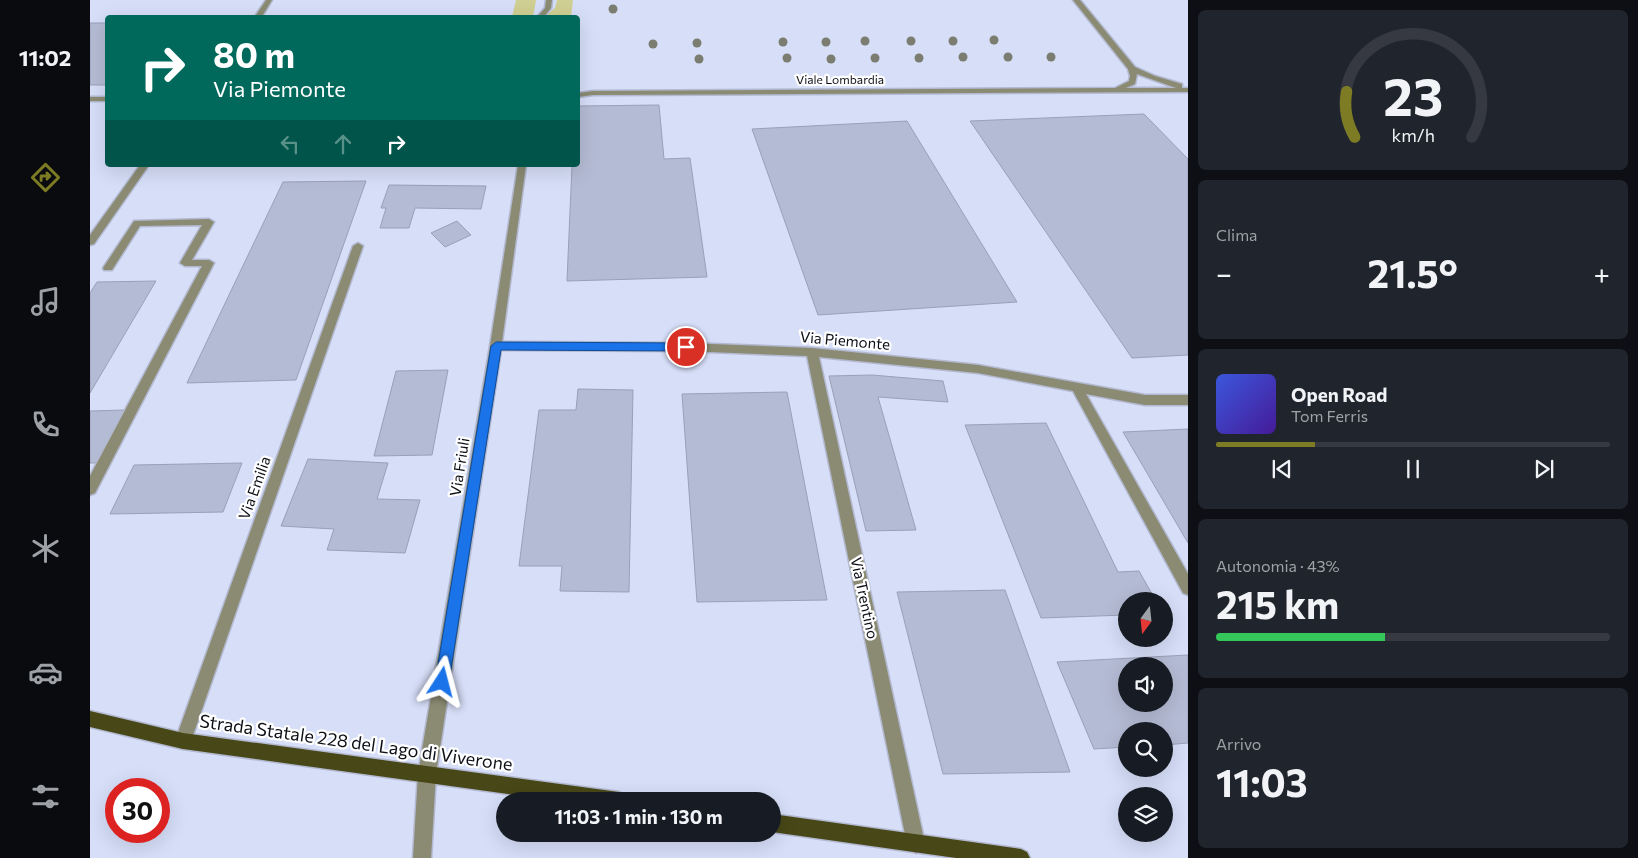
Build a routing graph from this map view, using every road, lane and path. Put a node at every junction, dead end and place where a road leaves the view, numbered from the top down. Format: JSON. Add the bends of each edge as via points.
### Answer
{"nodes":[{"id":1,"x":270,"y":0,"type":"edge"},
{"id":2,"x":549,"y":0,"type":"edge"},
{"id":3,"x":1076,"y":0,"type":"edge"},
{"id":4,"x":259,"y":15,"type":"edge"},
{"id":5,"x":542,"y":15,"type":"edge"},
{"id":6,"x":1132,"y":69,"type":"junction"},
{"id":7,"x":1188,"y":89,"type":"edge"},
{"id":8,"x":1104,"y":90,"type":"junction"},
{"id":9,"x":580,"y":95,"type":"edge"},
{"id":10,"x":90,"y":99,"type":"edge"},
{"id":11,"x":105,"y":99,"type":"edge"},
{"id":12,"x":144,"y":167,"type":"edge"},
{"id":13,"x":522,"y":167,"type":"edge"},
{"id":14,"x":90,"y":242,"type":"edge"},
{"id":15,"x":358,"y":246,"type":"dead end"},
{"id":16,"x":108,"y":268,"type":"dead end"},
{"id":17,"x":496,"y":346,"type":"junction"},
{"id":18,"x":812,"y":352,"type":"junction"},
{"id":19,"x":1076,"y":386,"type":"junction"},
{"id":20,"x":1188,"y":400,"type":"edge"},
{"id":21,"x":94,"y":475,"type":"edge"},
{"id":22,"x":90,"y":489,"type":"edge"},
{"id":23,"x":1188,"y":588,"type":"edge"},
{"id":24,"x":90,"y":719,"type":"edge"},
{"id":25,"x":183,"y":741,"type":"junction"},
{"id":26,"x":427,"y":774,"type":"junction"},
{"id":27,"x":555,"y":792,"type":"edge"},
{"id":28,"x":781,"y":824,"type":"edge"},
{"id":29,"x":916,"y":844,"type":"junction"},
{"id":30,"x":422,"y":858,"type":"edge"},
{"id":31,"x":1021,"y":858,"type":"edge"}],
"edges":[{"from":1,"to":4,"type":"street"},
{"from":2,"to":5,"type":"street","via":[[548,8]]},
{"from":3,"to":6,"type":"street"},
{"from":6,"to":7,"type":"street"},
{"from":6,"to":8,"type":"street","via":[[1132,82],[1122,88]]},
{"from":7,"to":8,"type":"street"},
{"from":8,"to":9,"type":"street","name":"Viale Lombardia"},
{"from":10,"to":11,"type":"street"},
{"from":12,"to":14,"type":"street"},
{"from":13,"to":17,"type":"street","name":"Via Friuli"},
{"from":15,"to":25,"type":"street","name":"Via Emilia"},
{"from":16,"to":21,"type":"street","via":[[138,223],[208,222],[185,263],[209,263]]},
{"from":17,"to":18,"type":"street","name":"Via Piemonte","via":[[686,347]]},
{"from":17,"to":26,"type":"street","name":"Via Friuli"},
{"from":18,"to":19,"type":"street","name":"Via Piemonte","via":[[978,369]]},
{"from":18,"to":29,"type":"street","name":"Via Trentino"},
{"from":19,"to":20,"type":"street","name":"Via Piemonte","via":[[1145,400]]},
{"from":19,"to":23,"type":"street"},
{"from":21,"to":22,"type":"street"},
{"from":24,"to":25,"type":"main road","name":"Strada Statale 228 del Lago di Viverone"},
{"from":25,"to":26,"type":"main road","name":"Strada Statale 228 del Lago di Viverone"},
{"from":26,"to":27,"type":"main road","name":"Strada Statale 228 del Lago di Viverone"},
{"from":26,"to":30,"type":"street","name":"Via Friuli"},
{"from":28,"to":29,"type":"main road"},
{"from":29,"to":31,"type":"main road"}]}
